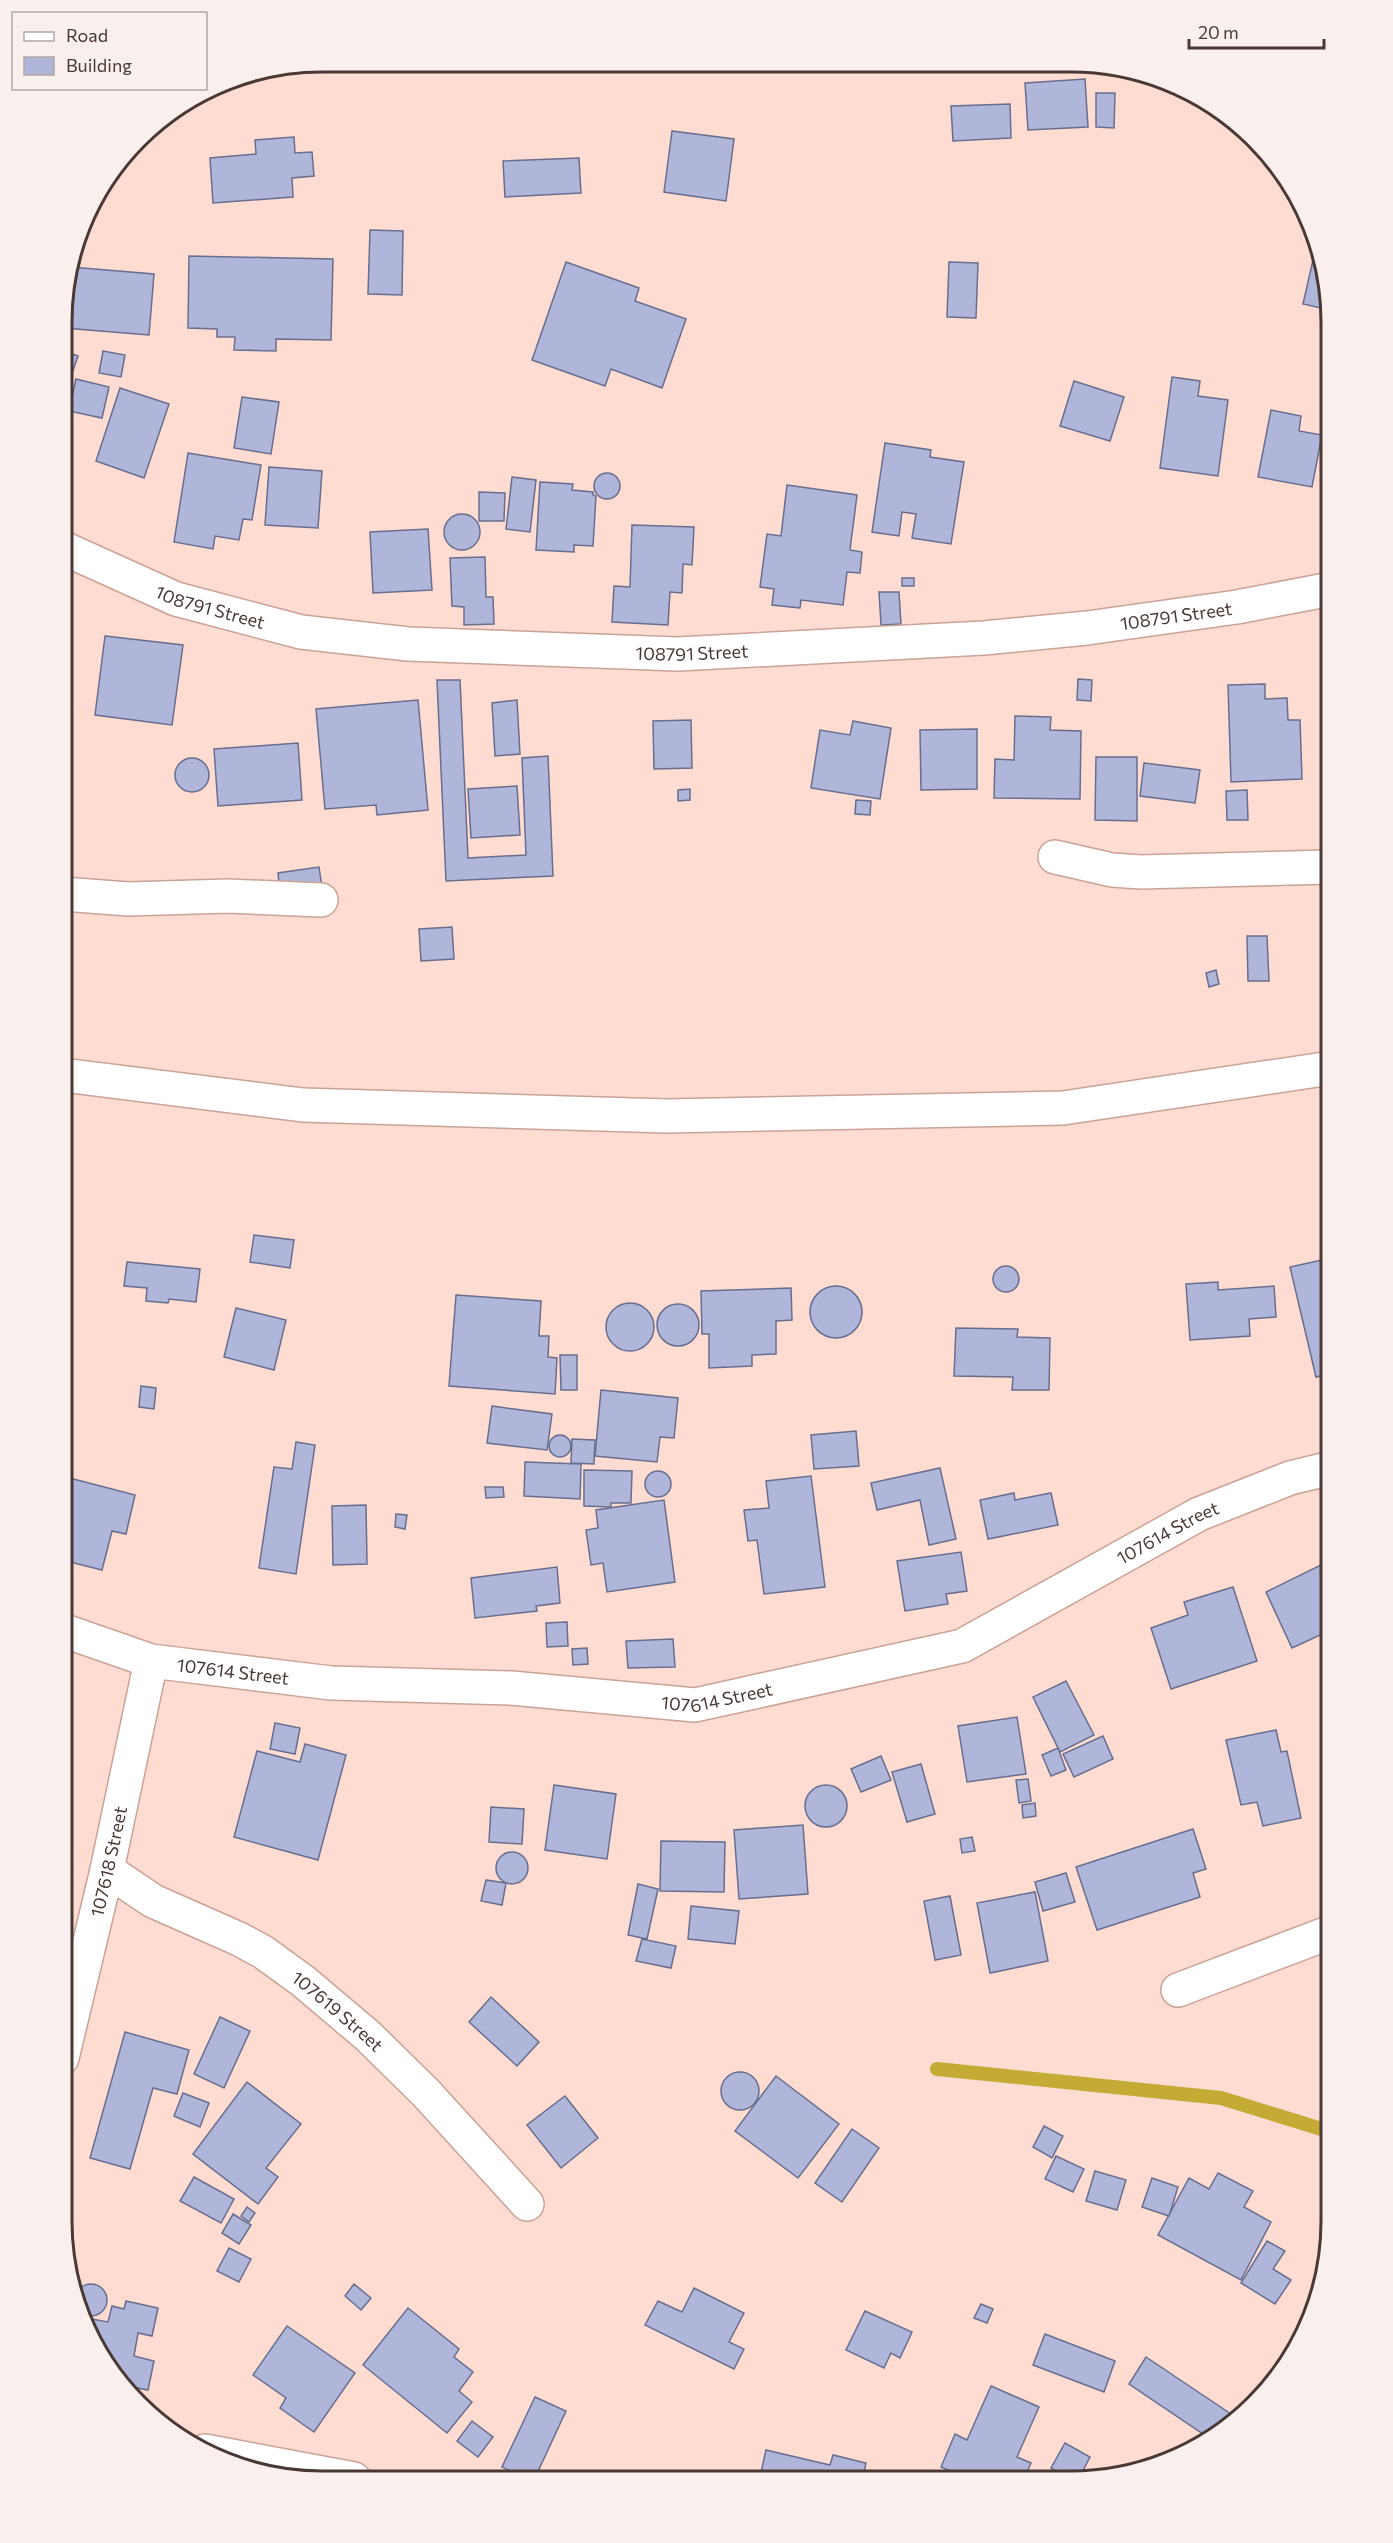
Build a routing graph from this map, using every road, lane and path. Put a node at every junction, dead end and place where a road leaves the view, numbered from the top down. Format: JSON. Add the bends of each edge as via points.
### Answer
{"nodes":[{"id":1,"x":72,"y":552,"type":"edge"},
{"id":2,"x":1321,"y":591,"type":"edge"},
{"id":3,"x":1055,"y":857,"type":"dead end"},
{"id":4,"x":1321,"y":867,"type":"edge"},
{"id":5,"x":72,"y":895,"type":"edge"},
{"id":6,"x":321,"y":900,"type":"dead end"},
{"id":7,"x":1321,"y":1069,"type":"edge"},
{"id":8,"x":72,"y":1076,"type":"edge"},
{"id":9,"x":1321,"y":1470,"type":"edge"},
{"id":10,"x":72,"y":1633,"type":"edge"},
{"id":11,"x":151,"y":1661,"type":"junction"},
{"id":12,"x":106,"y":1870,"type":"junction"},
{"id":13,"x":1321,"y":1936,"type":"edge"},
{"id":14,"x":1178,"y":1990,"type":"dead end"},
{"id":15,"x":72,"y":2015,"type":"edge"},
{"id":16,"x":527,"y":2204,"type":"dead end"}],
"edges":[{"from":1,"to":2,"type":"street","name":"108791 Street","via":[[176,599],[301,632],[408,644],[678,654],[995,637],[1110,625]]},
{"from":3,"to":4,"type":"street","via":[[1112,870],[1142,872]]},
{"from":5,"to":6,"type":"street","via":[[128,899],[228,896]]},
{"from":7,"to":8,"type":"street","via":[[1063,1108],[667,1116],[303,1105]]},
{"from":9,"to":11,"type":"street","name":"107614 Street","via":[[1290,1478],[1199,1514],[962,1646],[695,1705],[510,1688],[331,1683]]},
{"from":10,"to":11,"type":"street","name":"107614 Street"},
{"from":11,"to":12,"type":"street","name":"107618 Street"},
{"from":12,"to":15,"type":"street","name":"107618 Street"},
{"from":12,"to":16,"type":"street","name":"107619 Street","via":[[153,1901],[263,1952],[303,1981],[385,2052]]},
{"from":13,"to":14,"type":"street"}]}
